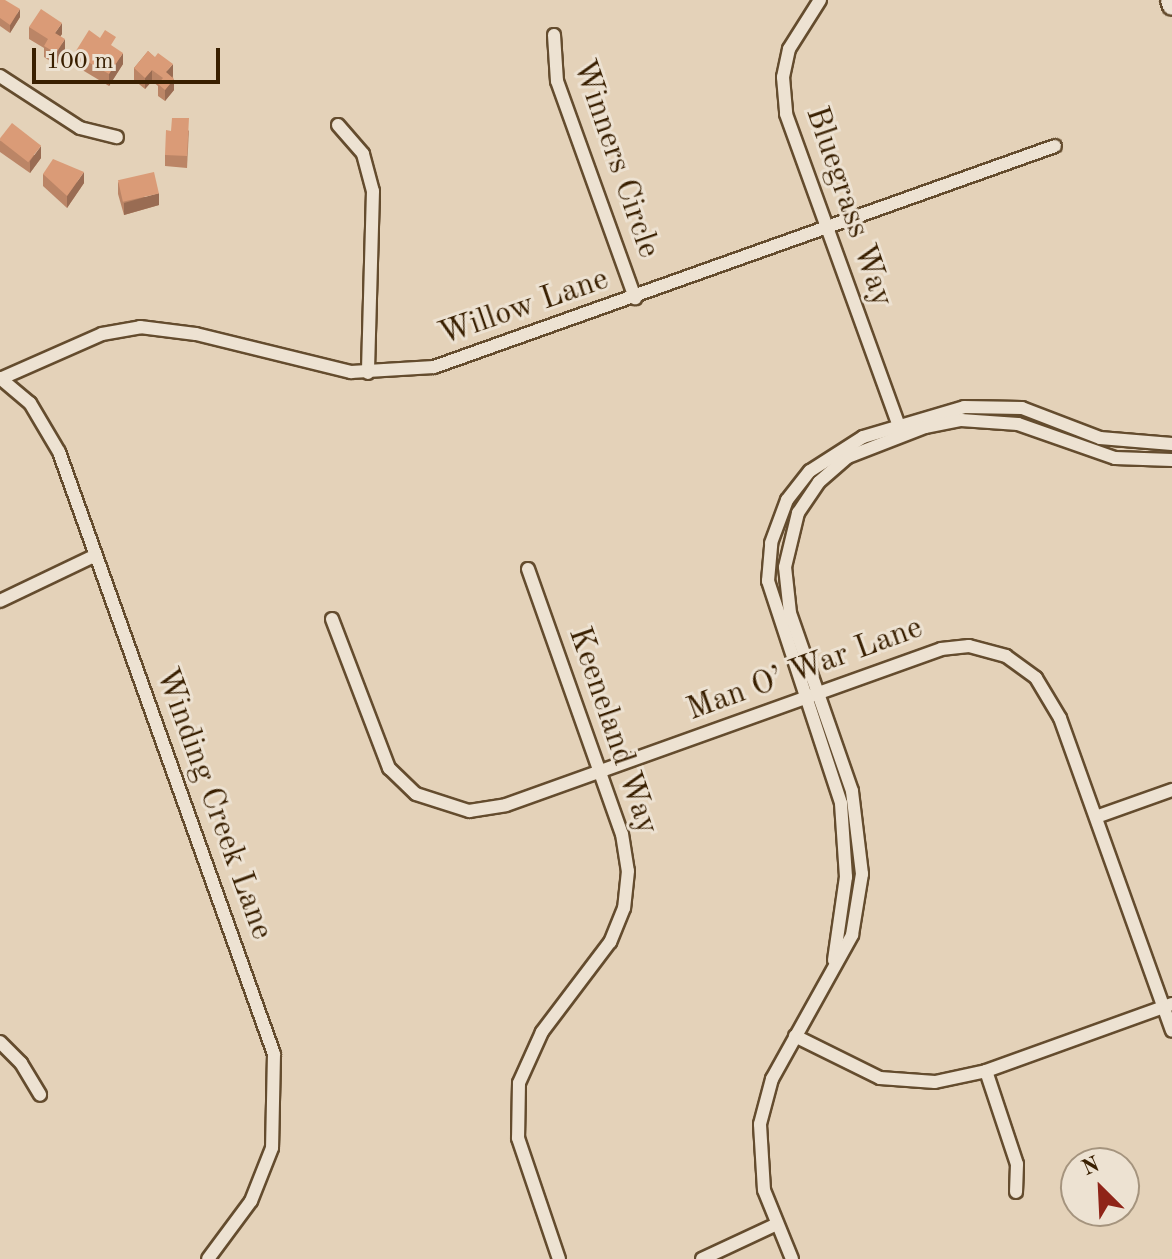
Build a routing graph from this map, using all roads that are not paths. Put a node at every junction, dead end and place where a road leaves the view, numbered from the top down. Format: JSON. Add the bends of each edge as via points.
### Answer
{"nodes":[{"id":1,"x":820,"y":0,"type":"edge"},
{"id":2,"x":1170,"y":0,"type":"edge"},
{"id":3,"x":1172,"y":6,"type":"edge"},
{"id":4,"x":554,"y":35,"type":"dead end"},
{"id":5,"x":0,"y":76,"type":"edge"},
{"id":6,"x":338,"y":125,"type":"dead end"},
{"id":7,"x":117,"y":137,"type":"dead end"},
{"id":8,"x":1055,"y":146,"type":"dead end"},
{"id":9,"x":826,"y":228,"type":"junction"},
{"id":10,"x":635,"y":298,"type":"junction"},
{"id":11,"x":368,"y":373,"type":"junction"},
{"id":12,"x":1,"y":379,"type":"edge"},
{"id":13,"x":901,"y":429,"type":"junction"},
{"id":14,"x":1172,"y":444,"type":"edge"},
{"id":15,"x":1172,"y":460,"type":"edge"},
{"id":16,"x":96,"y":555,"type":"junction"},
{"id":17,"x":528,"y":569,"type":"dead end"},
{"id":18,"x":0,"y":601,"type":"edge"},
{"id":19,"x":332,"y":619,"type":"dead end"},
{"id":20,"x":811,"y":694,"type":"junction"},
{"id":21,"x":600,"y":771,"type":"junction"},
{"id":22,"x":1172,"y":790,"type":"edge"},
{"id":23,"x":1096,"y":817,"type":"junction"},
{"id":24,"x":1168,"y":1005,"type":"edge"},
{"id":25,"x":1172,"y":1031,"type":"edge"},
{"id":26,"x":795,"y":1036,"type":"junction"},
{"id":27,"x":0,"y":1042,"type":"edge"},
{"id":28,"x":986,"y":1071,"type":"junction"},
{"id":29,"x":40,"y":1095,"type":"dead end"},
{"id":30,"x":1016,"y":1192,"type":"dead end"},
{"id":31,"x":777,"y":1224,"type":"junction"},
{"id":32,"x":208,"y":1259,"type":"edge"},
{"id":33,"x":559,"y":1259,"type":"edge"},
{"id":34,"x":702,"y":1259,"type":"edge"},
{"id":35,"x":792,"y":1259,"type":"edge"}],
"edges":[{"from":1,"to":9,"type":"street","name":"Bluegrass Way","via":[[789,49],[783,95]]},
{"from":2,"to":3,"type":"main road"},
{"from":4,"to":10,"type":"street","name":"Winners Circle","via":[[557,81]]},
{"from":5,"to":7,"type":"street","via":[[80,128]]},
{"from":6,"to":11,"type":"street","via":[[363,154],[373,191]]},
{"from":8,"to":9,"type":"street","name":"Willow Lane"},
{"from":9,"to":10,"type":"street","name":"Willow Lane"},
{"from":9,"to":13,"type":"street","name":"Bluegrass Way"},
{"from":10,"to":11,"type":"street","name":"Willow Lane","via":[[434,367]]},
{"from":11,"to":12,"type":"street","name":"Willow Lane","via":[[324,368],[182,331],[140,327],[102,334]]},
{"from":12,"to":16,"type":"street","name":"Winding Creek Lane","via":[[30,403],[51,434]]},
{"from":13,"to":14,"type":"street","via":[[964,407],[1003,405],[1109,440]]},
{"from":13,"to":15,"type":"street","via":[[991,420],[1115,458]]},
{"from":13,"to":20,"type":"street","via":[[863,437],[810,471],[775,525],[768,562],[772,599]]},
{"from":16,"to":18,"type":"street"},
{"from":16,"to":32,"type":"street","name":"Winding Creek Lane","via":[[241,957],[277,1072],[277,1119],[263,1175]]},
{"from":17,"to":21,"type":"street","name":"Keeneland Way"},
{"from":19,"to":21,"type":"street","name":"Man O’ War Lane","via":[[380,752],[416,794],[450,808],[488,810]]},
{"from":20,"to":21,"type":"street","name":"Man O’ War Lane"},
{"from":20,"to":23,"type":"street","name":"Man O’ War Lane","via":[[941,649],[969,646],[1006,656],[1029,671],[1052,701]]},
{"from":20,"to":26,"type":"street","via":[[845,830],[846,877],[834,964]]},
{"from":21,"to":33,"type":"street","name":"Keeneland Way","via":[[628,861],[624,908],[600,958],[532,1047],[517,1101],[523,1157]]},
{"from":22,"to":23,"type":"street"},
{"from":23,"to":24,"type":"street","name":"Man O’ War Lane"},
{"from":24,"to":25,"type":"street","name":"Man O’ War Lane"},
{"from":24,"to":28,"type":"street"},
{"from":26,"to":28,"type":"street","via":[[854,1068],[898,1081],[935,1082]]},
{"from":26,"to":31,"type":"street","via":[[772,1079],[760,1124],[760,1171]]},
{"from":27,"to":29,"type":"street","via":[[33,1078]]},
{"from":28,"to":30,"type":"street","via":[[1017,1164]]},
{"from":31,"to":34,"type":"street"},
{"from":31,"to":35,"type":"street"}]}
